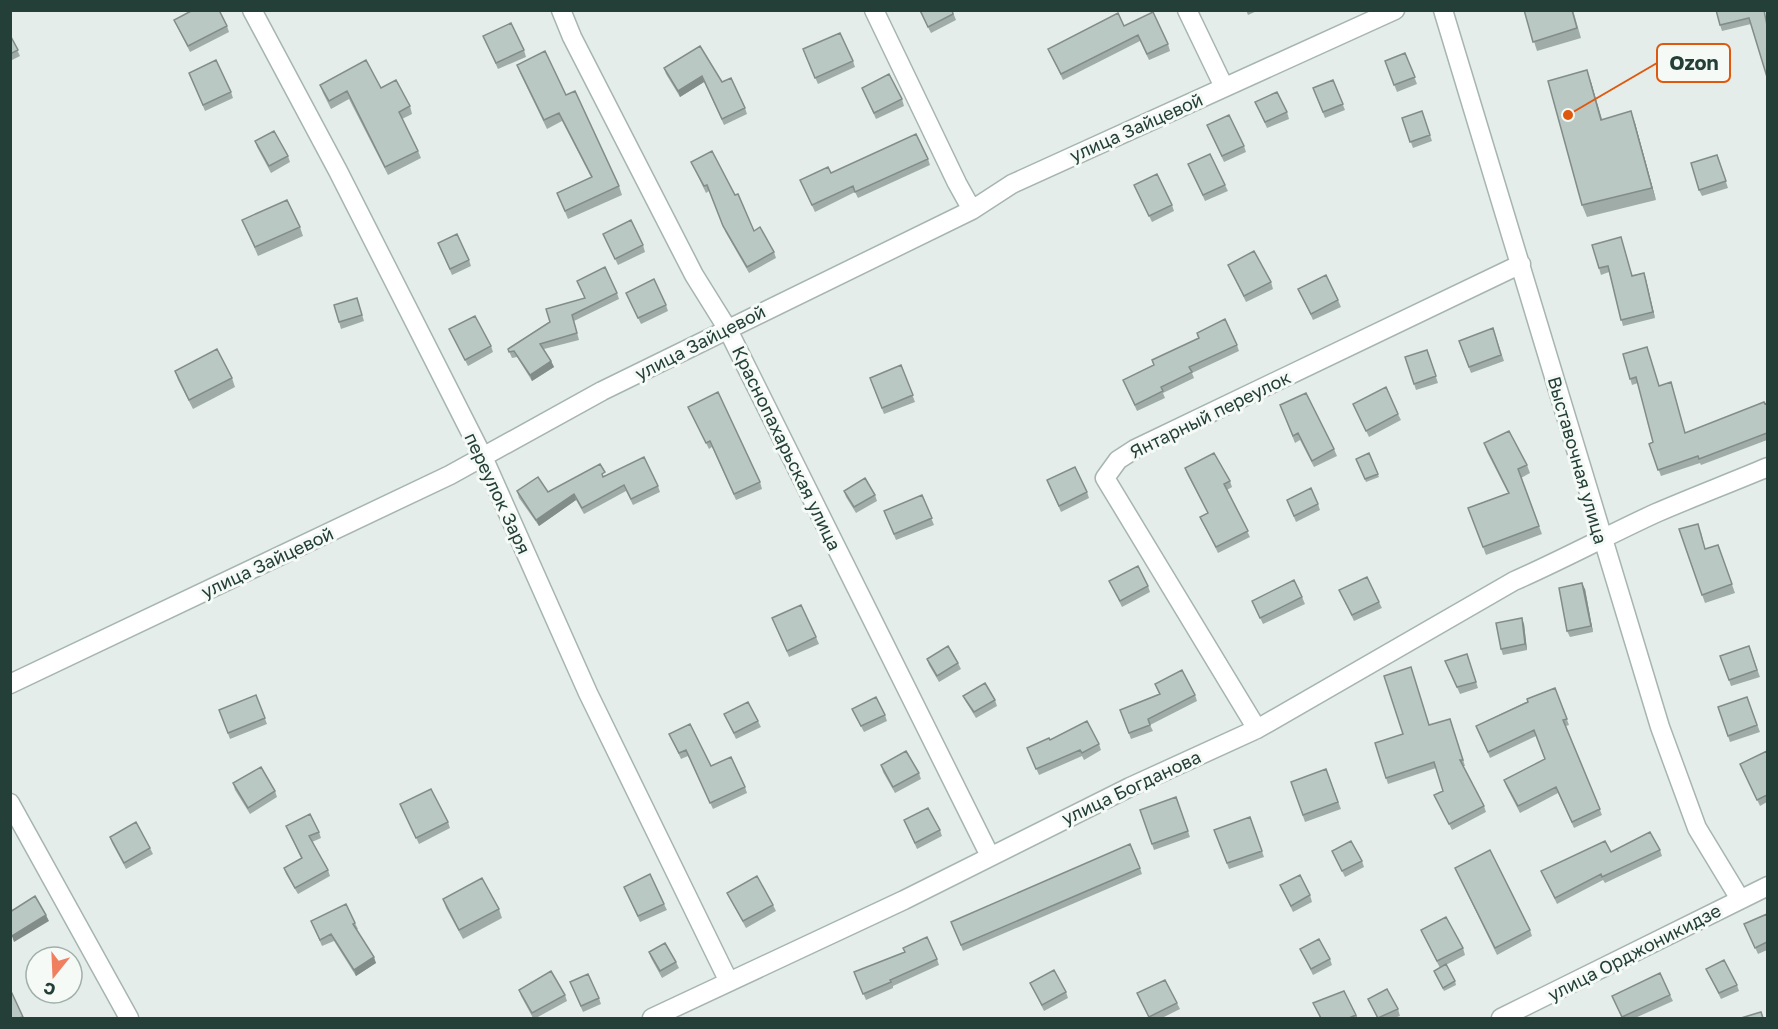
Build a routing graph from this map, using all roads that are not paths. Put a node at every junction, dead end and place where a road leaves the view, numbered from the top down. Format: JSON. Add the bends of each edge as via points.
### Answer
{"nodes":[{"id":1,"x":252,"y":10,"type":"edge"},
{"id":2,"x":561,"y":10,"type":"edge"},
{"id":3,"x":874,"y":10,"type":"edge"},
{"id":4,"x":1187,"y":10,"type":"edge"},
{"id":5,"x":1395,"y":10,"type":"edge"},
{"id":6,"x":1443,"y":10,"type":"edge"},
{"id":7,"x":1224,"y":87,"type":"junction"},
{"id":8,"x":972,"y":210,"type":"junction"},
{"id":9,"x":1521,"y":264,"type":"junction"},
{"id":10,"x":727,"y":328,"type":"junction"},
{"id":11,"x":483,"y":457,"type":"junction"},
{"id":12,"x":1767,"y":467,"type":"edge"},
{"id":13,"x":1602,"y":540,"type":"junction"},
{"id":14,"x":10,"y":684,"type":"edge"},
{"id":15,"x":1257,"y":729,"type":"junction"},
{"id":16,"x":10,"y":803,"type":"edge"},
{"id":17,"x":990,"y":856,"type":"junction"},
{"id":18,"x":1767,"y":886,"type":"edge"},
{"id":19,"x":1740,"y":899,"type":"junction"},
{"id":20,"x":729,"y":982,"type":"junction"},
{"id":21,"x":129,"y":1018,"type":"edge"},
{"id":22,"x":652,"y":1018,"type":"edge"},
{"id":23,"x":1501,"y":1018,"type":"edge"}],
"edges":[{"from":1,"to":11,"type":"street","name":"переулок Заря"},
{"from":2,"to":10,"type":"street","name":"Краснопахарьская улица","via":[[694,275]]},
{"from":3,"to":8,"type":"street"},
{"from":4,"to":7,"type":"street"},
{"from":5,"to":7,"type":"street","name":"улица Зайцевой"},
{"from":6,"to":9,"type":"street","name":"Выставочная улица"},
{"from":7,"to":8,"type":"street","name":"улица Зайцевой","via":[[1012,184]]},
{"from":8,"to":10,"type":"street","name":"улица Зайцевой"},
{"from":9,"to":13,"type":"street","name":"Выставочная улица"},
{"from":9,"to":15,"type":"street","name":"Янтарный переулок","via":[[1135,449],[1118,460],[1105,478]]},
{"from":10,"to":11,"type":"street","name":"улица Зайцевой"},
{"from":10,"to":17,"type":"street","name":"Краснопахарьская улица"},
{"from":11,"to":14,"type":"street","name":"улица Зайцевой"},
{"from":11,"to":20,"type":"street","name":"переулок Заря","via":[[588,693]]},
{"from":12,"to":13,"type":"street","name":"улица Богданова"},
{"from":13,"to":15,"type":"street","name":"улица Богданова","via":[[1514,580]]},
{"from":13,"to":19,"type":"street","name":"Выставочная улица","via":[[1660,727],[1697,828]]},
{"from":15,"to":17,"type":"street","name":"улица Богданова"},
{"from":16,"to":21,"type":"street"},
{"from":17,"to":20,"type":"street","name":"улица Богданова"},
{"from":18,"to":19,"type":"street","name":"улица Орджоникидзе"},
{"from":19,"to":23,"type":"street","name":"улица Орджоникидзе"},
{"from":20,"to":22,"type":"street","name":"улица Богданова"}]}
